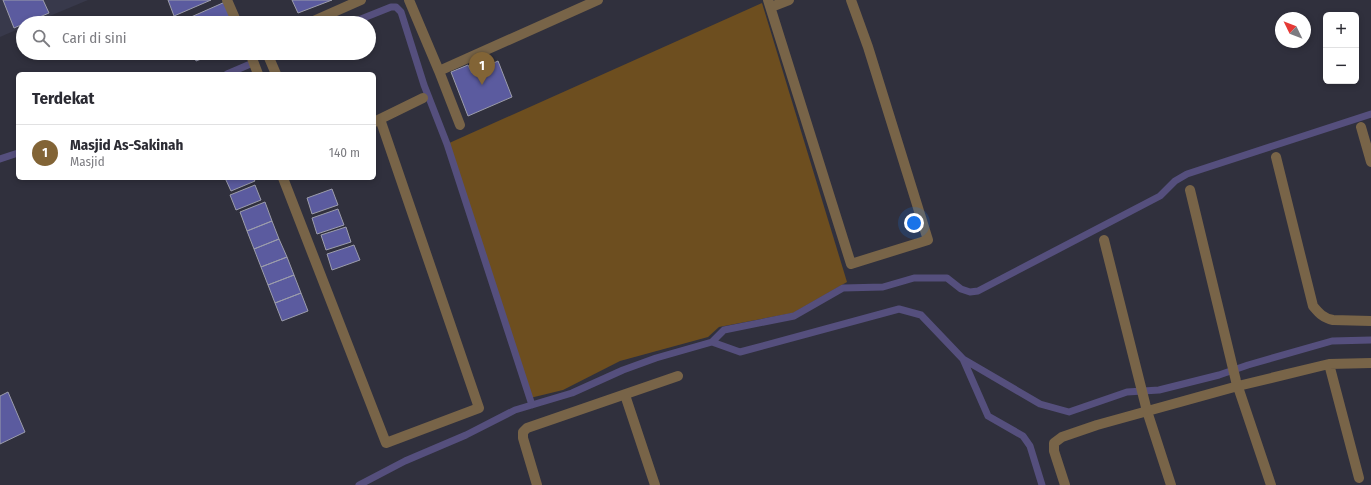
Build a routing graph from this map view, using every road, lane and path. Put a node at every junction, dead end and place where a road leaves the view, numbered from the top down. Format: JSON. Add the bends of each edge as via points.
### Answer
{"nodes":[{"id":1,"x":227,"y":0,"type":"edge"},
{"id":2,"x":361,"y":0,"type":"edge"},
{"id":3,"x":409,"y":0,"type":"edge"},
{"id":4,"x":598,"y":0,"type":"edge"},
{"id":5,"x":789,"y":0,"type":"edge"},
{"id":6,"x":851,"y":0,"type":"edge"},
{"id":7,"x":770,"y":3,"type":"edge"},
{"id":8,"x":234,"y":16,"type":"edge"},
{"id":9,"x":325,"y":16,"type":"edge"},
{"id":10,"x":253,"y":60,"type":"edge"},
{"id":11,"x":270,"y":60,"type":"edge"},
{"id":12,"x":439,"y":71,"type":"junction"},
{"id":13,"x":257,"y":72,"type":"edge"},
{"id":14,"x":275,"y":72,"type":"edge"},
{"id":15,"x":423,"y":98,"type":"dead end"},
{"id":16,"x":377,"y":120,"type":"edge"},
{"id":17,"x":460,"y":125,"type":"dead end"},
{"id":18,"x":1361,"y":127,"type":"dead end"},
{"id":19,"x":1276,"y":157,"type":"dead end"},
{"id":20,"x":1371,"y":162,"type":"edge"},
{"id":21,"x":284,"y":180,"type":"edge"},
{"id":22,"x":1190,"y":190,"type":"dead end"},
{"id":23,"x":1104,"y":240,"type":"dead end"},
{"id":24,"x":1371,"y":322,"type":"edge"},
{"id":25,"x":1371,"y":363,"type":"edge"},
{"id":26,"x":1330,"y":364,"type":"junction"},
{"id":27,"x":678,"y":376,"type":"dead end"},
{"id":28,"x":1237,"y":383,"type":"junction"},
{"id":29,"x":625,"y":395,"type":"junction"},
{"id":30,"x":1146,"y":406,"type":"junction"},
{"id":31,"x":1359,"y":478,"type":"dead end"},
{"id":32,"x":537,"y":485,"type":"edge"},
{"id":33,"x":655,"y":485,"type":"edge"},
{"id":34,"x":1065,"y":485,"type":"edge"},
{"id":35,"x":1171,"y":485,"type":"edge"},
{"id":36,"x":1271,"y":485,"type":"edge"}],
"edges":[{"from":1,"to":8,"type":"street"},
{"from":2,"to":9,"type":"street"},
{"from":3,"to":12,"type":"street"},
{"from":4,"to":12,"type":"street"},
{"from":5,"to":7,"type":"street"},
{"from":6,"to":7,"type":"street","via":[[928,240],[851,264]]},
{"from":10,"to":13,"type":"street"},
{"from":11,"to":14,"type":"street"},
{"from":12,"to":17,"type":"street"},
{"from":15,"to":16,"type":"street"},
{"from":16,"to":21,"type":"street","via":[[479,408],[386,443]]},
{"from":18,"to":20,"type":"street"},
{"from":19,"to":24,"type":"street","via":[[1313,306],[1320,315],[1328,319]]},
{"from":22,"to":28,"type":"street"},
{"from":23,"to":30,"type":"street"},
{"from":25,"to":26,"type":"street"},
{"from":26,"to":28,"type":"street"},
{"from":26,"to":31,"type":"street"},
{"from":27,"to":29,"type":"street"},
{"from":28,"to":30,"type":"street"},
{"from":28,"to":36,"type":"street"},
{"from":29,"to":32,"type":"street","via":[[527,428],[523,432]]},
{"from":29,"to":33,"type":"street"},
{"from":30,"to":34,"type":"street","via":[[1062,437],[1054,443],[1054,451]]},
{"from":30,"to":35,"type":"street"}]}
